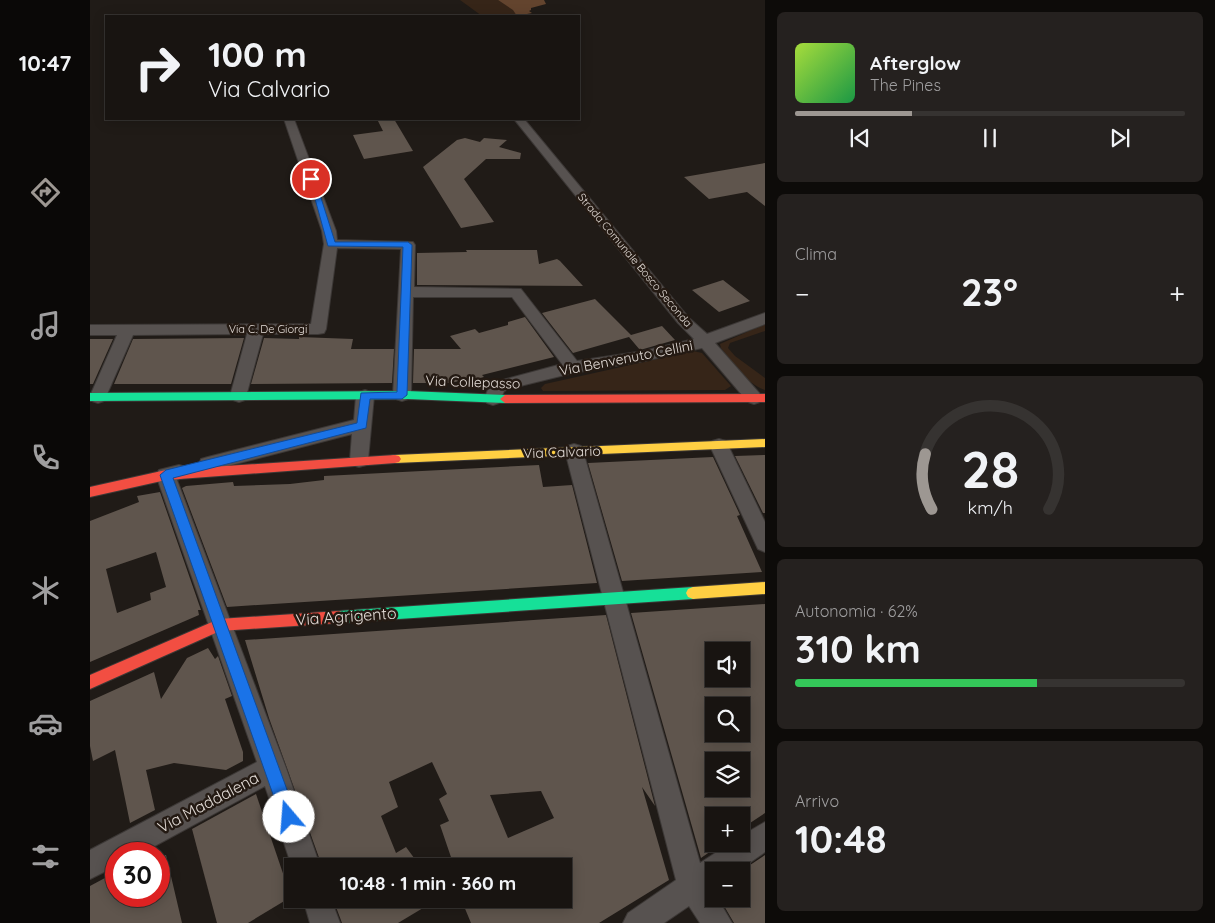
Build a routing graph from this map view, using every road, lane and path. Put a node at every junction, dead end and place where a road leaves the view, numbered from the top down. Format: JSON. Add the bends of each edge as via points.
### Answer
{"nodes":[{"id":1,"x":290,"y":120,"type":"edge"},
{"id":2,"x":520,"y":120,"type":"edge"},
{"id":3,"x":331,"y":244,"type":"junction"},
{"id":4,"x":406,"y":292,"type":"junction"},
{"id":5,"x":765,"y":318,"type":"edge"},
{"id":6,"x":257,"y":328,"type":"junction"},
{"id":7,"x":90,"y":330,"type":"edge"},
{"id":8,"x":127,"y":331,"type":"junction"},
{"id":9,"x":705,"y":341,"type":"junction"},
{"id":10,"x":573,"y":367,"type":"junction"},
{"id":11,"x":402,"y":395,"type":"junction"},
{"id":12,"x":239,"y":396,"type":"junction"},
{"id":13,"x":365,"y":396,"type":"junction"},
{"id":14,"x":94,"y":397,"type":"edge"},
{"id":15,"x":760,"y":398,"type":"edge"},
{"id":16,"x":494,"y":399,"type":"junction"},
{"id":17,"x":362,"y":425,"type":"junction"},
{"id":18,"x":765,"y":443,"type":"edge"},
{"id":19,"x":719,"y":446,"type":"junction"},
{"id":20,"x":574,"y":451,"type":"junction"},
{"id":21,"x":359,"y":460,"type":"junction"},
{"id":22,"x":166,"y":475,"type":"junction"},
{"id":23,"x":90,"y":492,"type":"edge"},
{"id":24,"x":765,"y":543,"type":"edge"},
{"id":25,"x":765,"y":588,"type":"edge"},
{"id":26,"x":614,"y":597,"type":"junction"},
{"id":27,"x":219,"y":625,"type":"junction"},
{"id":28,"x":90,"y":682,"type":"edge"},
{"id":29,"x":273,"y":768,"type":"junction"},
{"id":30,"x":765,"y":836,"type":"edge"},
{"id":31,"x":303,"y":858,"type":"edge"},
{"id":32,"x":90,"y":865,"type":"edge"},
{"id":33,"x":692,"y":885,"type":"junction"},
{"id":34,"x":320,"y":908,"type":"edge"},
{"id":35,"x":325,"y":923,"type":"edge"},
{"id":36,"x":638,"y":923,"type":"edge"},
{"id":37,"x":717,"y":923,"type":"edge"}],
"edges":[{"from":1,"to":3,"type":"street","name":"Via C. De Giorgi"},
{"from":2,"to":9,"type":"street","name":"Strada Comunale Bosco Seconda","via":[[683,320]]},
{"from":3,"to":4,"type":"street","via":[[408,245]]},
{"from":3,"to":6,"type":"street","name":"Via C. De Giorgi","via":[[318,329]]},
{"from":4,"to":10,"type":"street","via":[[516,292]]},
{"from":4,"to":11,"type":"street"},
{"from":5,"to":9,"type":"street","name":"Via Benvenuto Cellini"},
{"from":6,"to":8,"type":"street","name":"Via C. De Giorgi"},
{"from":6,"to":12,"type":"street"},
{"from":7,"to":8,"type":"street","name":"Via C. De Giorgi"},
{"from":8,"to":14,"type":"street"},
{"from":9,"to":10,"type":"street","name":"Via Benvenuto Cellini","via":[[644,356]]},
{"from":9,"to":15,"type":"street","name":"Strada Comunale Bosco Seconda"},
{"from":10,"to":16,"type":"street","name":"Via Benvenuto Cellini","via":[[503,384],[497,387]]},
{"from":11,"to":13,"type":"street","name":"Via Collepasso"},
{"from":11,"to":16,"type":"street","name":"Via Collepasso"},
{"from":12,"to":13,"type":"street","name":"Via Collepasso"},
{"from":12,"to":14,"type":"street","name":"Via Collepasso"},
{"from":13,"to":17,"type":"street"},
{"from":15,"to":16,"type":"street","name":"Via Collepasso"},
{"from":17,"to":21,"type":"street"},
{"from":17,"to":22,"type":"street","name":"Via Calvario"},
{"from":18,"to":19,"type":"street","name":"Via Calvario"},
{"from":19,"to":20,"type":"street","name":"Via Calvario"},
{"from":19,"to":24,"type":"street"},
{"from":20,"to":21,"type":"street","name":"Via Calvario"},
{"from":20,"to":26,"type":"street"},
{"from":21,"to":22,"type":"street","name":"Via Calvario"},
{"from":22,"to":23,"type":"street","name":"Via Calvario"},
{"from":22,"to":27,"type":"street"},
{"from":25,"to":26,"type":"street","name":"Via Agrigento"},
{"from":26,"to":27,"type":"street","name":"Via Agrigento"},
{"from":26,"to":33,"type":"street"},
{"from":27,"to":28,"type":"street","name":"Via Agrigento"},
{"from":27,"to":29,"type":"street"},
{"from":29,"to":31,"type":"street"},
{"from":29,"to":32,"type":"street","name":"Via Maddalena"},
{"from":30,"to":33,"type":"street"},
{"from":33,"to":36,"type":"street"},
{"from":33,"to":37,"type":"street"},
{"from":34,"to":35,"type":"street"}]}
